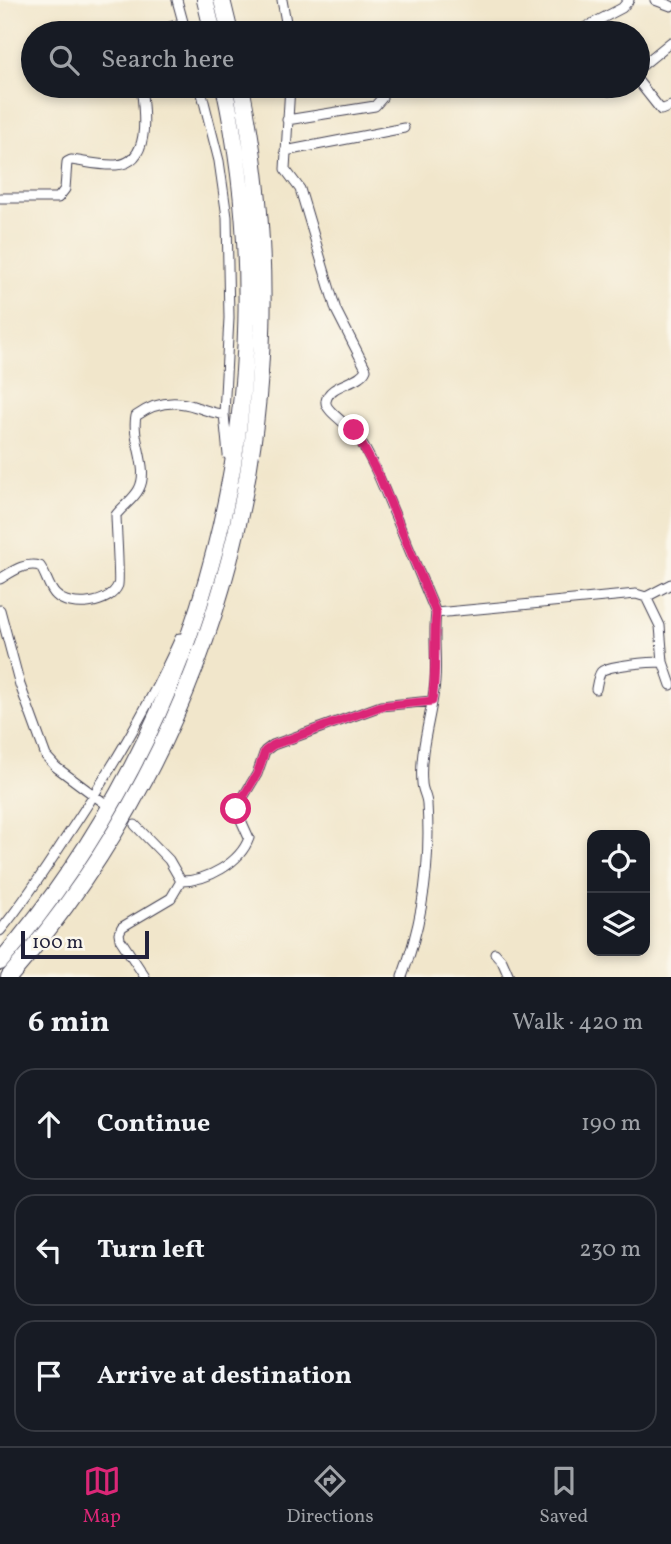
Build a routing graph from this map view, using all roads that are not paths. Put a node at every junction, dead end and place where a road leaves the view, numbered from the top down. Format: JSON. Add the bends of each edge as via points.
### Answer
{"nodes":[{"id":1,"x":177,"y":0,"type":"edge"},
{"id":2,"x":205,"y":0,"type":"edge"},
{"id":3,"x":222,"y":0,"type":"edge"},
{"id":4,"x":282,"y":0,"type":"edge"},
{"id":5,"x":629,"y":0,"type":"edge"},
{"id":6,"x":655,"y":0,"type":"edge"},
{"id":7,"x":671,"y":6,"type":"edge"},
{"id":8,"x":183,"y":21,"type":"edge"},
{"id":9,"x":210,"y":21,"type":"edge"},
{"id":10,"x":227,"y":21,"type":"edge"},
{"id":11,"x":286,"y":21,"type":"edge"},
{"id":12,"x":597,"y":21,"type":"edge"},
{"id":13,"x":671,"y":42,"type":"edge"},
{"id":14,"x":650,"y":59,"type":"edge"},
{"id":15,"x":650,"y":96,"type":"edge"},
{"id":16,"x":141,"y":98,"type":"edge"},
{"id":17,"x":203,"y":98,"type":"edge"},
{"id":18,"x":227,"y":98,"type":"edge"},
{"id":19,"x":243,"y":98,"type":"edge"},
{"id":20,"x":288,"y":98,"type":"edge"},
{"id":21,"x":382,"y":98,"type":"edge"},
{"id":22,"x":671,"y":106,"type":"edge"},
{"id":23,"x":287,"y":120,"type":"junction"},
{"id":24,"x":404,"y":128,"type":"dead end"},
{"id":25,"x":285,"y":151,"type":"junction"},
{"id":26,"x":0,"y":198,"type":"edge"},
{"id":27,"x":224,"y":414,"type":"junction"},
{"id":28,"x":0,"y":579,"type":"edge"},
{"id":29,"x":671,"y":584,"type":"edge"},
{"id":30,"x":646,"y":597,"type":"junction"},
{"id":31,"x":0,"y":610,"type":"edge"},
{"id":32,"x":436,"y":613,"type":"junction"},
{"id":33,"x":663,"y":662,"type":"junction"},
{"id":34,"x":671,"y":685,"type":"edge"},
{"id":35,"x":596,"y":688,"type":"dead end"},
{"id":36,"x":432,"y":701,"type":"junction"},
{"id":37,"x":95,"y":795,"type":"junction"},
{"id":38,"x":103,"y":802,"type":"dead end"},
{"id":39,"x":135,"y":825,"type":"dead end"},
{"id":40,"x":181,"y":881,"type":"junction"},
{"id":41,"x":0,"y":931,"type":"edge"},
{"id":42,"x":495,"y":953,"type":"dead end"},
{"id":43,"x":0,"y":962,"type":"edge"},
{"id":44,"x":9,"y":977,"type":"edge"},
{"id":45,"x":145,"y":977,"type":"edge"},
{"id":46,"x":402,"y":977,"type":"edge"},
{"id":47,"x":509,"y":977,"type":"edge"}],
"edges":[{"from":1,"to":8,"type":"street"},
{"from":2,"to":9,"type":"highway"},
{"from":3,"to":10,"type":"highway"},
{"from":4,"to":11,"type":"street"},
{"from":5,"to":12,"type":"street"},
{"from":6,"to":7,"type":"street"},
{"from":13,"to":14,"type":"street"},
{"from":15,"to":22,"type":"street","via":[[661,110]]},
{"from":16,"to":26,"type":"street","via":[[141,147],[128,162],[71,160],[67,162],[65,189],[58,198]]},
{"from":17,"to":27,"type":"street","via":[[227,217],[229,318]]},
{"from":18,"to":43,"type":"highway","via":[[243,201],[247,314],[239,428],[211,566],[176,674],[136,762],[73,867]]},
{"from":19,"to":44,"type":"highway","via":[[259,199],[263,313],[255,430],[227,569],[192,678],[146,780],[81,886]]},
{"from":20,"to":23,"type":"street"},
{"from":21,"to":23,"type":"street","via":[[375,106]]},
{"from":23,"to":25,"type":"street"},
{"from":24,"to":25,"type":"street"},
{"from":25,"to":32,"type":"street","via":[[285,169],[302,194],[335,310],[366,369],[335,390],[326,404],[361,441]]},
{"from":27,"to":28,"type":"street","via":[[168,403],[136,416],[133,428],[142,479],[116,515],[120,579],[108,597],[94,603],[67,601],[55,595],[40,566],[32,564]]},
{"from":27,"to":37,"type":"street","via":[[228,451],[224,486],[180,639]]},
{"from":29,"to":30,"type":"street"},
{"from":30,"to":32,"type":"street","via":[[636,594]]},
{"from":30,"to":33,"type":"street","via":[[660,626]]},
{"from":31,"to":37,"type":"street","via":[[46,756]]},
{"from":32,"to":36,"type":"street"},
{"from":33,"to":34,"type":"street"},
{"from":33,"to":35,"type":"street","via":[[604,668]]},
{"from":36,"to":40,"type":"street","via":[[381,706],[273,745],[265,751],[236,809],[249,838],[238,858],[201,879]]},
{"from":36,"to":46,"type":"street","via":[[422,786],[427,801],[426,881],[418,928]]},
{"from":37,"to":38,"type":"street"},
{"from":37,"to":41,"type":"street"},
{"from":39,"to":40,"type":"street","via":[[169,860]]},
{"from":40,"to":45,"type":"street","via":[[171,898],[119,933]]},
{"from":42,"to":47,"type":"street"}]}
